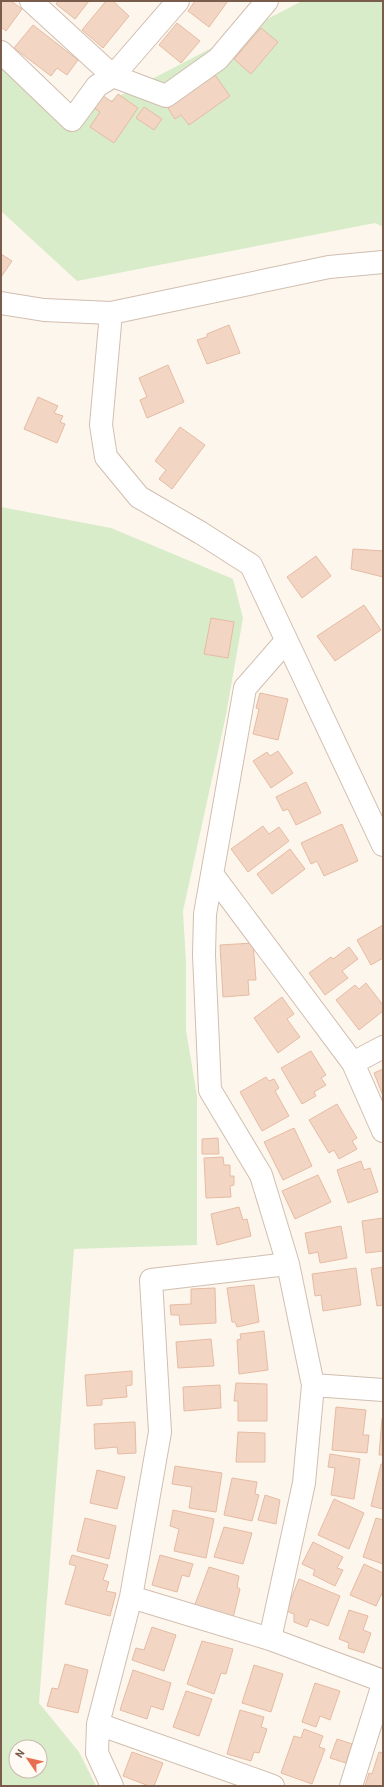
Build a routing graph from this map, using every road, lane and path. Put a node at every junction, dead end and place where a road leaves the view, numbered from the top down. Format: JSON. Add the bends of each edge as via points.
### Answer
{"nodes":[{"id":1,"x":31,"y":1,"type":"edge"},
{"id":2,"x":178,"y":1,"type":"edge"},
{"id":3,"x":267,"y":1,"type":"edge"},
{"id":4,"x":1,"y":52,"type":"edge"},
{"id":5,"x":113,"y":76,"type":"junction"},
{"id":6,"x":383,"y":262,"type":"edge"},
{"id":7,"x":1,"y":303,"type":"edge"},
{"id":8,"x":111,"y":313,"type":"junction"},
{"id":9,"x":286,"y":641,"type":"junction"},
{"id":10,"x":383,"y":845,"type":"edge"},
{"id":11,"x":212,"y":874,"type":"junction"},
{"id":12,"x":383,"y":1047,"type":"edge"},
{"id":13,"x":353,"y":1063,"type":"junction"},
{"id":14,"x":383,"y":1131,"type":"edge"},
{"id":15,"x":288,"y":1264,"type":"junction"},
{"id":16,"x":313,"y":1385,"type":"junction"},
{"id":17,"x":383,"y":1390,"type":"edge"},
{"id":18,"x":131,"y":1596,"type":"junction"},
{"id":19,"x":270,"y":1639,"type":"junction"},
{"id":20,"x":383,"y":1681,"type":"edge"},
{"id":21,"x":383,"y":1684,"type":"edge"},
{"id":22,"x":98,"y":1724,"type":"junction"},
{"id":23,"x":112,"y":1786,"type":"edge"},
{"id":24,"x":273,"y":1786,"type":"edge"},
{"id":25,"x":350,"y":1786,"type":"edge"}],
"edges":[{"from":1,"to":5,"type":"street"},
{"from":2,"to":5,"type":"street"},
{"from":3,"to":5,"type":"street","via":[[218,59],[166,96]]},
{"from":4,"to":5,"type":"street","via":[[72,120],[97,86]]},
{"from":6,"to":8,"type":"street","via":[[329,267]]},
{"from":7,"to":8,"type":"street","via":[[44,310]]},
{"from":8,"to":9,"type":"street","via":[[101,425],[106,458],[139,497],[251,565]]},
{"from":9,"to":10,"type":"street"},
{"from":9,"to":11,"type":"street","via":[[245,688]]},
{"from":11,"to":13,"type":"street"},
{"from":11,"to":15,"type":"street","via":[[206,914],[204,955],[210,1090],[261,1175]]},
{"from":12,"to":13,"type":"street"},
{"from":13,"to":14,"type":"street"},
{"from":15,"to":16,"type":"street"},
{"from":15,"to":18,"type":"street","via":[[151,1280],[160,1432]]},
{"from":16,"to":17,"type":"street"},
{"from":16,"to":19,"type":"street","via":[[304,1483]]},
{"from":18,"to":19,"type":"street"},
{"from":18,"to":22,"type":"street"},
{"from":19,"to":20,"type":"street"},
{"from":21,"to":25,"type":"street"},
{"from":22,"to":23,"type":"street","via":[[97,1753]]},
{"from":22,"to":24,"type":"street"}]}
